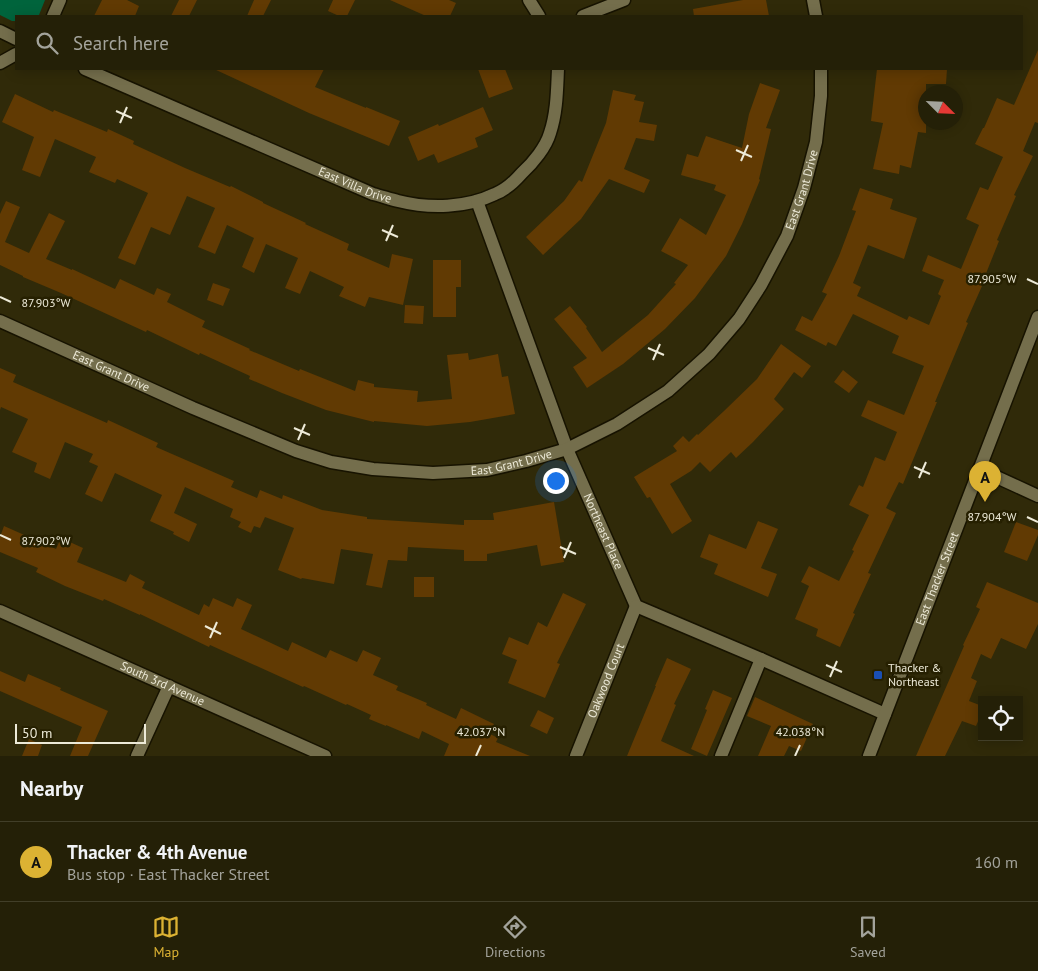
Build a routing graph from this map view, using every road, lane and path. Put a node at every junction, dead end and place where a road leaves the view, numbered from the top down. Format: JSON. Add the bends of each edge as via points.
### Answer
{"nodes":[{"id":1,"x":60,"y":0,"type":"edge"},
{"id":2,"x":529,"y":0,"type":"edge"},
{"id":3,"x":624,"y":0,"type":"edge"},
{"id":4,"x":813,"y":0,"type":"edge"},
{"id":5,"x":53,"y":15,"type":"edge"},
{"id":6,"x":539,"y":15,"type":"edge"},
{"id":7,"x":586,"y":15,"type":"edge"},
{"id":8,"x":816,"y":15,"type":"edge"},
{"id":9,"x":0,"y":31,"type":"edge"},
{"id":10,"x":15,"y":38,"type":"edge"},
{"id":11,"x":15,"y":55,"type":"edge"},
{"id":12,"x":0,"y":63,"type":"edge"},
{"id":13,"x":87,"y":70,"type":"edge"},
{"id":14,"x":558,"y":70,"type":"edge"},
{"id":15,"x":822,"y":70,"type":"edge"},
{"id":16,"x":477,"y":201,"type":"junction"},
{"id":17,"x":1038,"y":317,"type":"edge"},
{"id":18,"x":0,"y":320,"type":"edge"},
{"id":19,"x":568,"y":449,"type":"junction"},
{"id":20,"x":979,"y":469,"type":"junction"},
{"id":21,"x":1038,"y":496,"type":"edge"},
{"id":22,"x":636,"y":606,"type":"junction"},
{"id":23,"x":0,"y":611,"type":"edge"},
{"id":24,"x":761,"y":659,"type":"junction"},
{"id":25,"x":169,"y":686,"type":"junction"},
{"id":26,"x":886,"y":714,"type":"junction"},
{"id":27,"x":136,"y":756,"type":"edge"},
{"id":28,"x":325,"y":756,"type":"edge"},
{"id":29,"x":576,"y":756,"type":"edge"},
{"id":30,"x":721,"y":756,"type":"edge"},
{"id":31,"x":869,"y":756,"type":"edge"}],
"edges":[{"from":1,"to":5,"type":"street"},
{"from":2,"to":6,"type":"street"},
{"from":3,"to":7,"type":"street"},
{"from":4,"to":8,"type":"street"},
{"from":9,"to":10,"type":"street"},
{"from":11,"to":12,"type":"street"},
{"from":13,"to":16,"type":"street","name":"East Villa Drive","via":[[373,194],[424,205],[446,206]]},
{"from":14,"to":16,"type":"street","name":"East Villa Drive","via":[[557,100],[550,134],[533,163],[497,194]]},
{"from":15,"to":19,"type":"street","name":"East Grant Drive","via":[[816,142],[804,188],[787,236],[739,319],[709,354],[668,391],[617,424]]},
{"from":16,"to":19,"type":"street","name":"Northeast Place"},
{"from":17,"to":20,"type":"street","name":"East Thacker Street"},
{"from":18,"to":19,"type":"street","name":"East Grant Drive","via":[[193,408],[296,451],[332,462],[433,473],[487,470]]},
{"from":19,"to":22,"type":"street","name":"Northeast Place"},
{"from":20,"to":21,"type":"street"},
{"from":20,"to":26,"type":"street","name":"East Thacker Street"},
{"from":22,"to":24,"type":"street"},
{"from":22,"to":29,"type":"street","name":"Oakwood Court"},
{"from":23,"to":25,"type":"street","name":"South 3rd Avenue"},
{"from":24,"to":26,"type":"street"},
{"from":24,"to":30,"type":"street"},
{"from":25,"to":27,"type":"street"},
{"from":25,"to":28,"type":"street","name":"South 3rd Avenue"},
{"from":26,"to":31,"type":"street","name":"East Thacker Street"}]}
